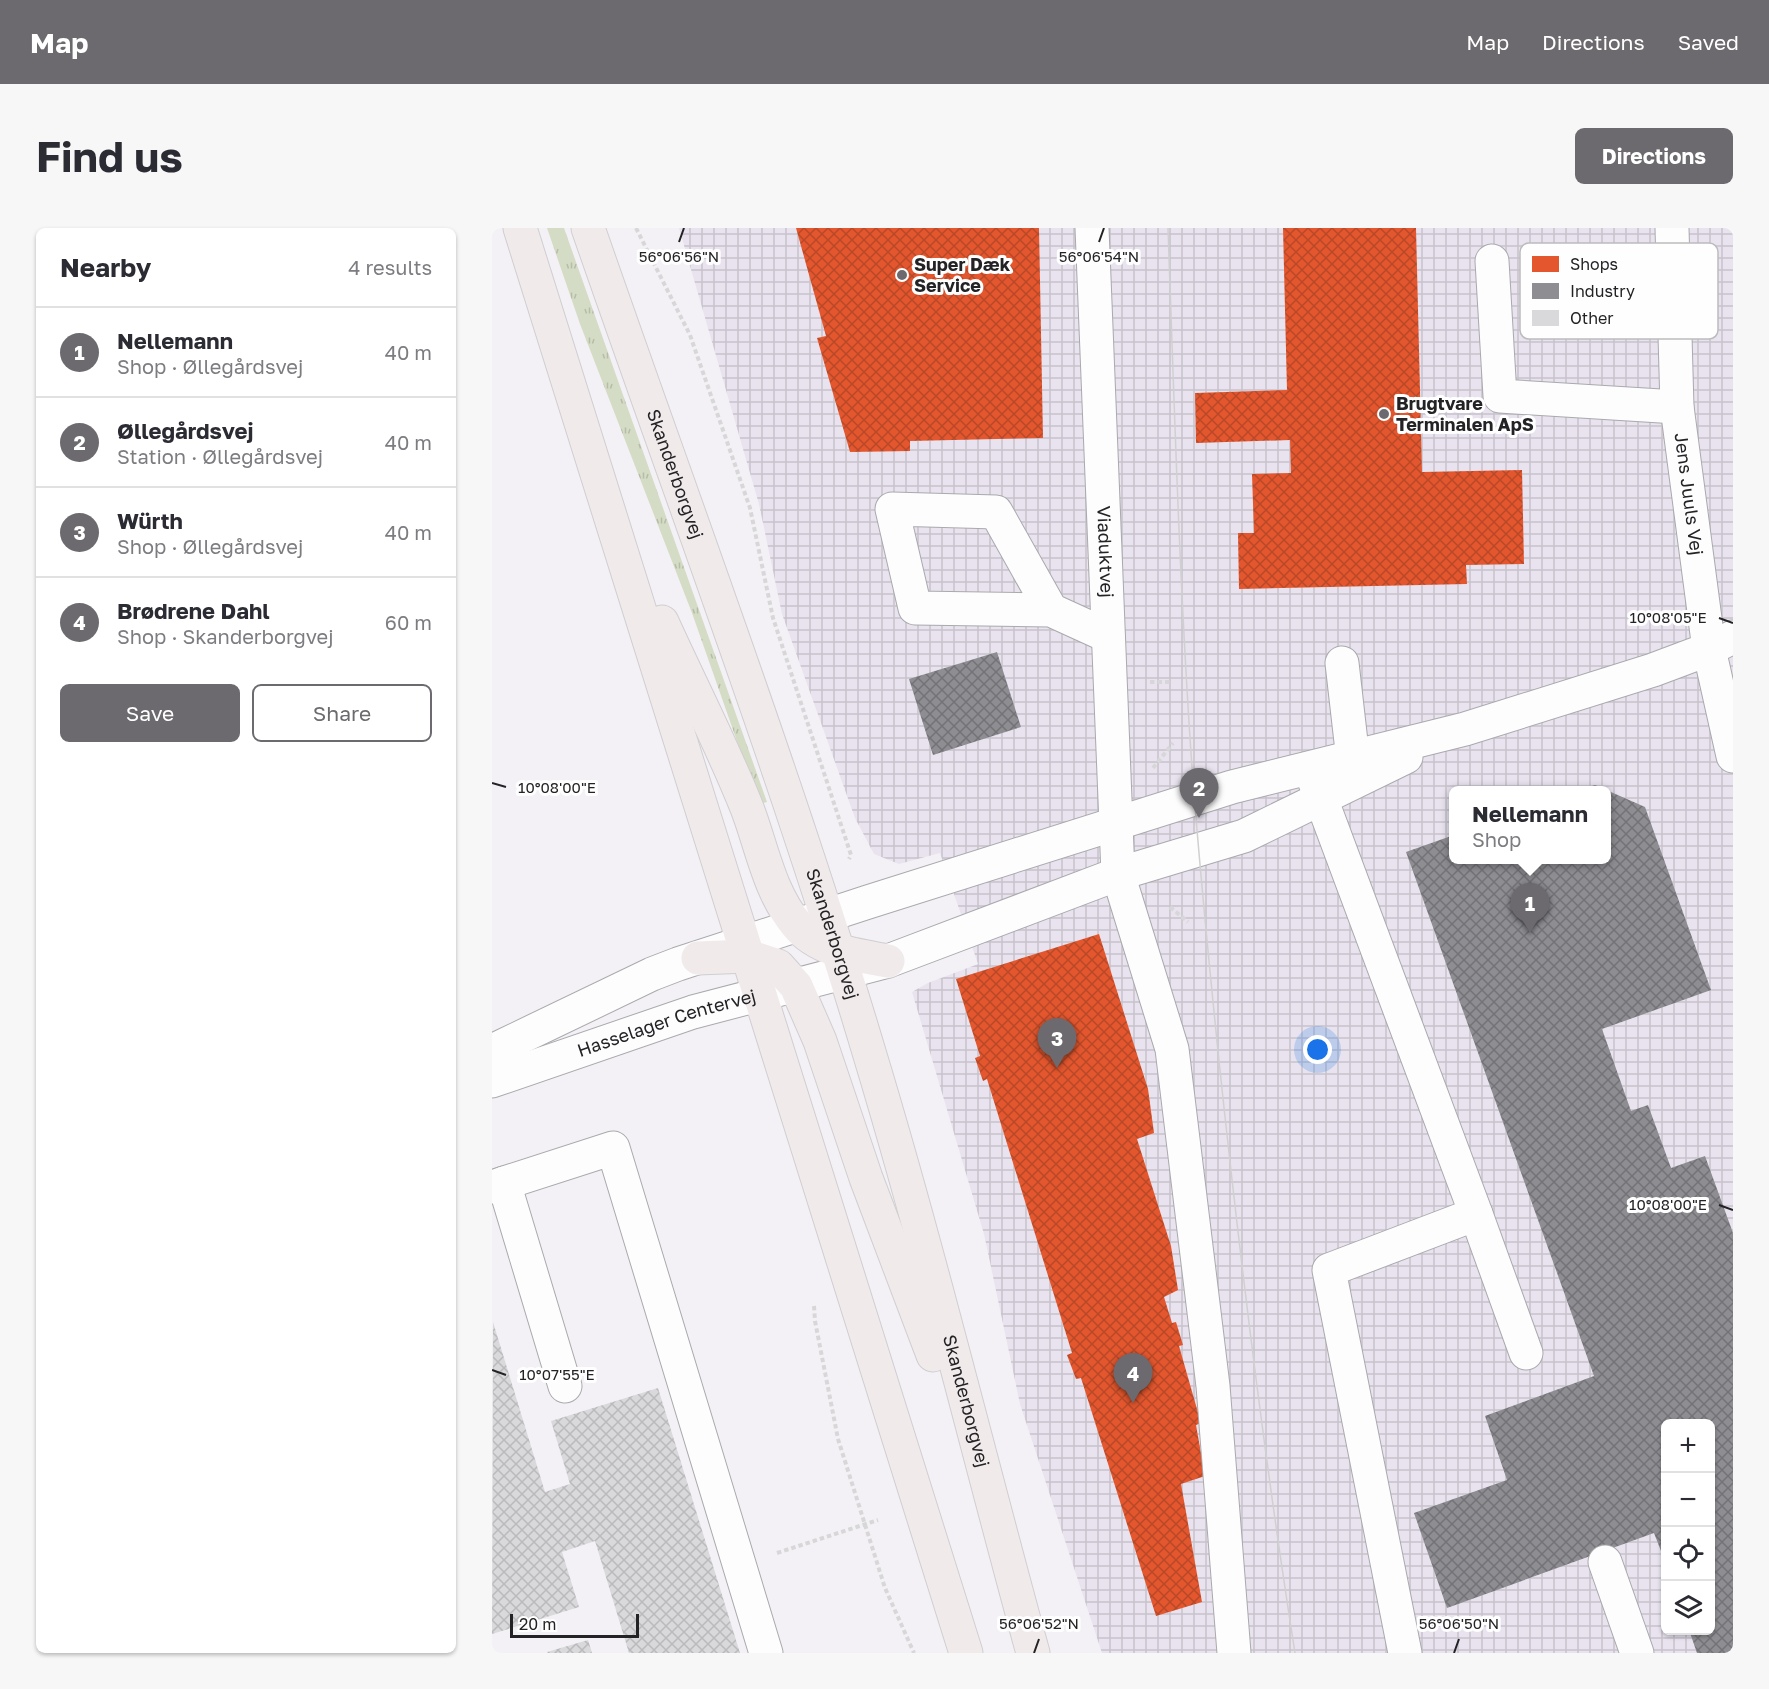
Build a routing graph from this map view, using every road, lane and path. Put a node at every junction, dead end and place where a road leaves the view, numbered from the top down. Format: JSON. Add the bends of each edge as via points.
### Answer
{"nodes":[{"id":1,"x":520,"y":228,"type":"edge"},
{"id":2,"x":588,"y":228,"type":"edge"},
{"id":3,"x":636,"y":228,"type":"edge"},
{"id":4,"x":1092,"y":228,"type":"edge"},
{"id":5,"x":1672,"y":228,"type":"edge"},
{"id":6,"x":1672,"y":243,"type":"edge"},
{"id":7,"x":1492,"y":261,"type":"dead end"},
{"id":8,"x":1675,"y":339,"type":"edge"},
{"id":9,"x":1677,"y":407,"type":"junction"},
{"id":10,"x":604,"y":494,"type":"junction"},
{"id":11,"x":1052,"y":610,"type":"junction"},
{"id":12,"x":1108,"y":636,"type":"junction"},
{"id":13,"x":1721,"y":643,"type":"edge"},
{"id":14,"x":1342,"y":663,"type":"dead end"},
{"id":15,"x":1170,"y":682,"type":"dead end"},
{"id":16,"x":1139,"y":683,"type":"dead end"},
{"id":17,"x":1733,"y":756,"type":"edge"},
{"id":18,"x":1309,"y":767,"type":"junction"},
{"id":19,"x":1354,"y":769,"type":"junction"},
{"id":20,"x":1321,"y":798,"type":"junction"},
{"id":21,"x":1116,"y":823,"type":"junction"},
{"id":22,"x":1118,"y":874,"type":"junction"},
{"id":23,"x":812,"y":921,"type":"junction"},
{"id":24,"x":746,"y":949,"type":"junction"},
{"id":25,"x":841,"y":962,"type":"junction"},
{"id":26,"x":796,"y":986,"type":"junction"},
{"id":27,"x":760,"y":995,"type":"junction"},
{"id":28,"x":492,"y":1051,"type":"edge"},
{"id":29,"x":492,"y":1081,"type":"edge"},
{"id":30,"x":498,"y":1185,"type":"edge"},
{"id":31,"x":1476,"y":1214,"type":"junction"},
{"id":32,"x":814,"y":1298,"type":"dead end"},
{"id":33,"x":1526,"y":1353,"type":"dead end"},
{"id":34,"x":565,"y":1386,"type":"dead end"},
{"id":35,"x":878,"y":1520,"type":"dead end"},
{"id":36,"x":997,"y":1522,"type":"junction"},
{"id":37,"x":865,"y":1524,"type":"junction"},
{"id":38,"x":1605,"y":1562,"type":"dead end"},
{"id":39,"x":739,"y":1565,"type":"junction"},
{"id":40,"x":766,"y":1653,"type":"edge"},
{"id":41,"x":914,"y":1653,"type":"edge"},
{"id":42,"x":966,"y":1653,"type":"edge"},
{"id":43,"x":1033,"y":1653,"type":"edge"},
{"id":44,"x":1234,"y":1653,"type":"edge"},
{"id":45,"x":1405,"y":1653,"type":"edge"},
{"id":46,"x":1637,"y":1653,"type":"edge"}],
"edges":[{"from":1,"to":10,"type":"main road"},
{"from":2,"to":23,"type":"main road","name":"Skanderborgvej","via":[[775,760]]},
{"from":3,"to":23,"type":"path","via":[[690,335],[750,508],[773,618],[851,855]]},
{"from":4,"to":12,"type":"street","name":"Viaduktvej"},
{"from":5,"to":6,"type":"street","name":"Jens Juuls Vej"},
{"from":7,"to":9,"type":"street","via":[[1500,396]]},
{"from":8,"to":9,"type":"street","name":"Jens Juuls Vej"},
{"from":9,"to":13,"type":"street","name":"Jens Juuls Vej"},
{"from":10,"to":23,"type":"main road","via":[[747,808],[783,904]]},
{"from":10,"to":24,"type":"main road"},
{"from":11,"to":11,"type":"street","via":[[915,608],[892,509],[996,512]]},
{"from":11,"to":12,"type":"street"},
{"from":12,"to":21,"type":"street","name":"Viaduktvej"},
{"from":13,"to":17,"type":"street","name":"Jens Juuls Vej"},
{"from":13,"to":19,"type":"street","via":[[1653,670],[1465,729]]},
{"from":14,"to":19,"type":"street"},
{"from":15,"to":16,"type":"path"},
{"from":18,"to":19,"type":"street","name":"Hasselager Centervej"},
{"from":18,"to":20,"type":"street"},
{"from":18,"to":21,"type":"street","name":"Hasselager Centervej"},
{"from":19,"to":20,"type":"street","name":"Hasselager Centervej"},
{"from":20,"to":22,"type":"street","name":"Hasselager Centervej","via":[[1244,836]]},
{"from":20,"to":31,"type":"street"},
{"from":21,"to":22,"type":"street","name":"Viaduktvej"},
{"from":21,"to":23,"type":"street","name":"Hasselager Centervej"},
{"from":22,"to":25,"type":"street","name":"Hasselager Centervej","via":[[888,961]]},
{"from":22,"to":44,"type":"street","name":"Viaduktvej","via":[[1172,1049],[1214,1386]]},
{"from":23,"to":24,"type":"street","name":"Hasselager Centervej"},
{"from":23,"to":25,"type":"main road","name":"Skanderborgvej"},
{"from":24,"to":26,"type":"main road","via":[[778,966]]},
{"from":24,"to":27,"type":"main road"},
{"from":24,"to":28,"type":"street","name":"Hasselager Centervej","via":[[698,958],[652,974]]},
{"from":25,"to":26,"type":"street","name":"Hasselager Centervej"},
{"from":25,"to":36,"type":"main road","name":"Skanderborgvej","via":[[902,1166]]},
{"from":26,"to":27,"type":"street","name":"Hasselager Centervej"},
{"from":26,"to":36,"type":"main road","via":[[820,1041],[866,1178]]},
{"from":27,"to":29,"type":"street","name":"Hasselager Centervej","via":[[693,1012]]},
{"from":27,"to":42,"type":"main road"},
{"from":30,"to":34,"type":"street"},
{"from":30,"to":39,"type":"street","via":[[612,1148]]},
{"from":31,"to":33,"type":"street"},
{"from":31,"to":45,"type":"street","via":[[1329,1270]]},
{"from":32,"to":37,"type":"path","via":[[838,1440]]},
{"from":35,"to":37,"type":"path"},
{"from":36,"to":43,"type":"main road","name":"Skanderborgvej"},
{"from":37,"to":39,"type":"path"},
{"from":37,"to":41,"type":"path","via":[[885,1588]]},
{"from":38,"to":46,"type":"street"},
{"from":39,"to":40,"type":"street"}]}
